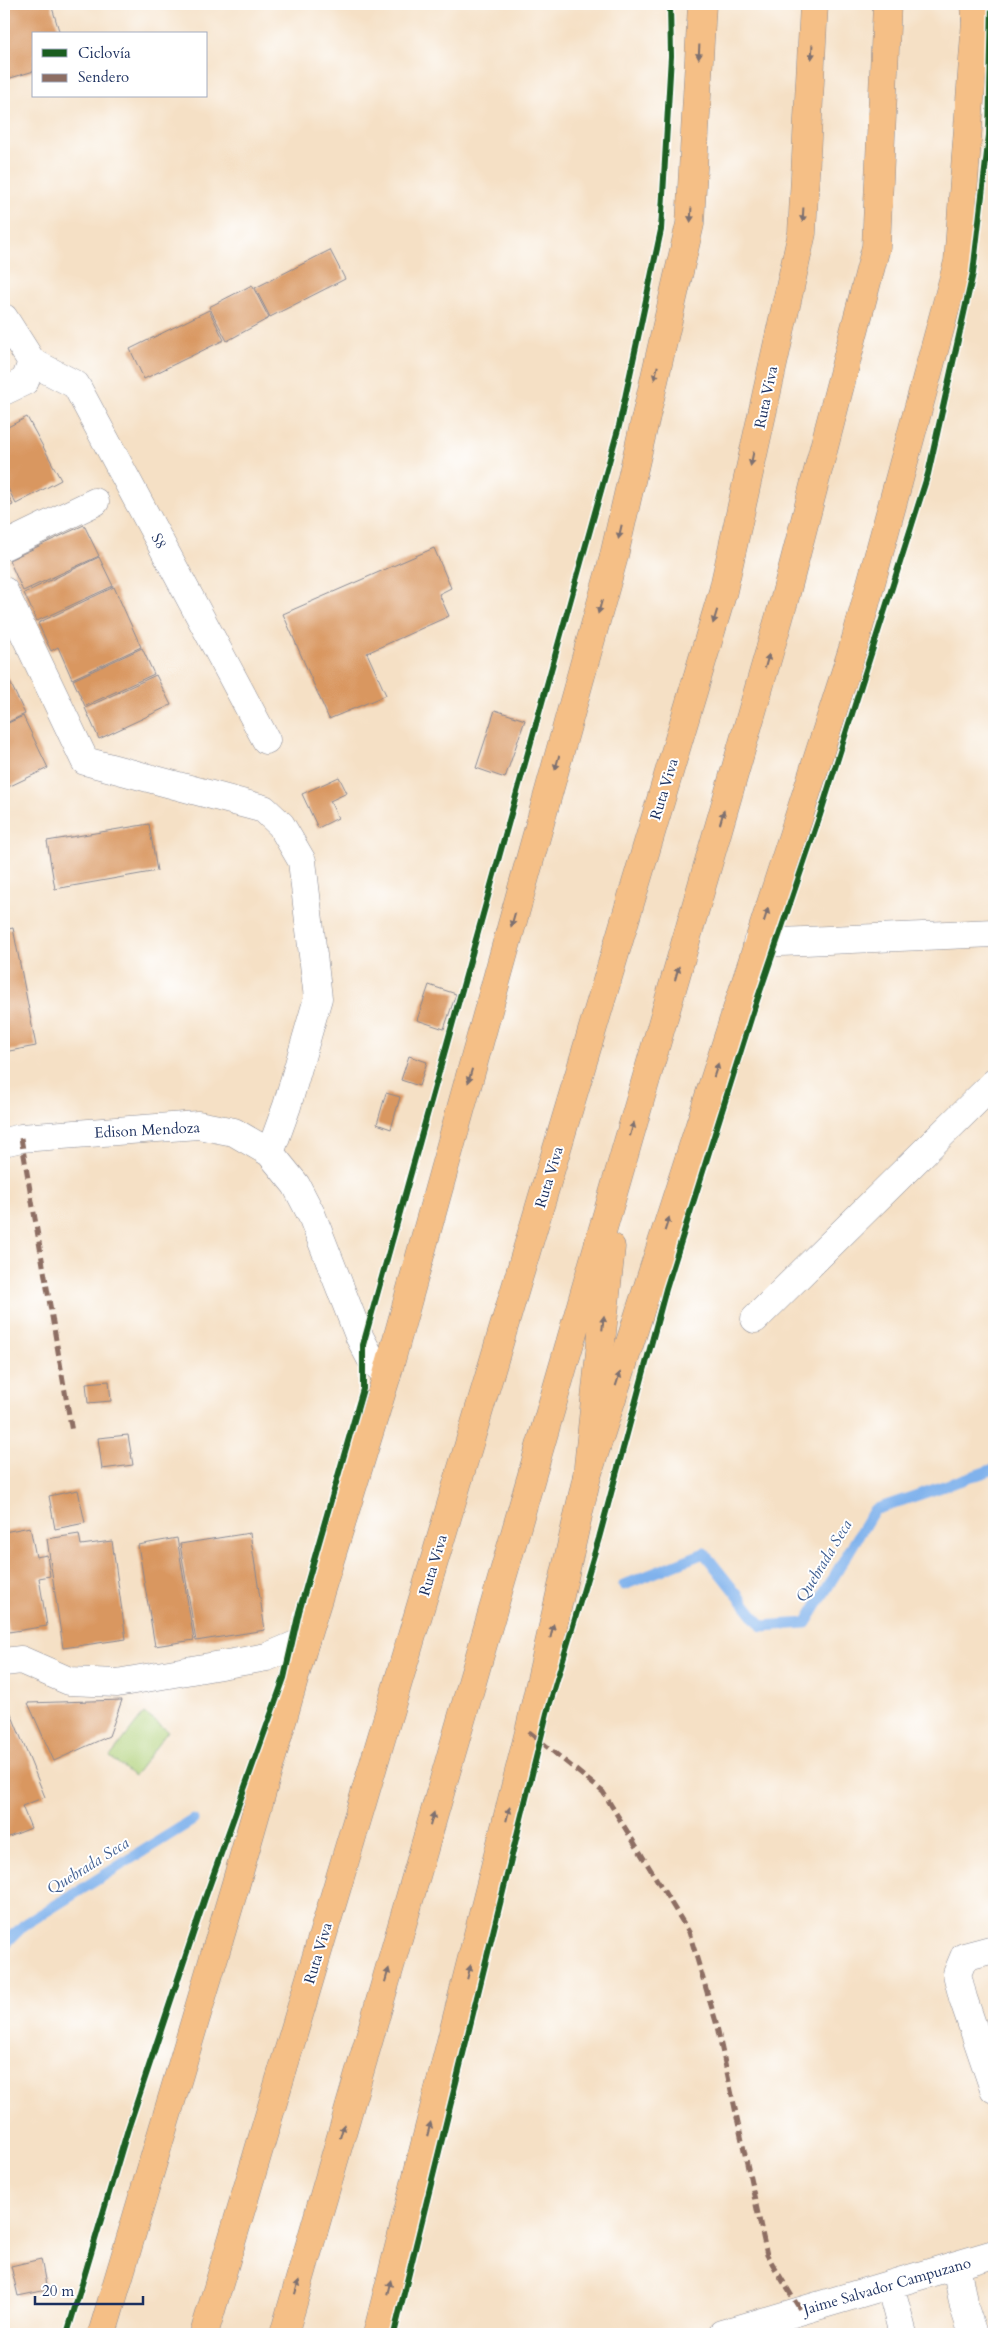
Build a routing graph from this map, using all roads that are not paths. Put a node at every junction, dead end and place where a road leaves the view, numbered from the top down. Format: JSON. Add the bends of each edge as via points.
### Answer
{"nodes":[{"id":1,"x":702,"y":4,"type":"edge"},
{"id":2,"x":814,"y":4,"type":"edge"},
{"id":3,"x":887,"y":4,"type":"edge"},
{"id":4,"x":982,"y":12,"type":"edge"},
{"id":5,"x":4,"y":318,"type":"edge"},
{"id":6,"x":32,"y":362,"type":"junction"},
{"id":7,"x":4,"y":391,"type":"edge"},
{"id":8,"x":95,"y":502,"type":"dead end"},
{"id":9,"x":4,"y":546,"type":"edge"},
{"id":10,"x":4,"y":591,"type":"edge"},
{"id":11,"x":266,"y":740,"type":"dead end"},
{"id":12,"x":994,"y":933,"type":"edge"},
{"id":13,"x":757,"y":943,"type":"junction"},
{"id":14,"x":994,"y":1083,"type":"edge"},
{"id":15,"x":4,"y":1142,"type":"edge"},
{"id":16,"x":270,"y":1153,"type":"junction"},
{"id":17,"x":618,"y":1176,"type":"junction"},
{"id":18,"x":755,"y":1319,"type":"dead end"},
{"id":19,"x":387,"y":1375,"type":"junction"},
{"id":20,"x":587,"y":1476,"type":"junction"},
{"id":21,"x":305,"y":1641,"type":"junction"},
{"id":22,"x":4,"y":1662,"type":"edge"},
{"id":23,"x":994,"y":1948,"type":"edge"},
{"id":24,"x":994,"y":2089,"type":"edge"},
{"id":25,"x":994,"y":2254,"type":"edge"},
{"id":26,"x":956,"y":2265,"type":"junction"},
{"id":27,"x":890,"y":2285,"type":"junction"},
{"id":28,"x":102,"y":2334,"type":"edge"},
{"id":29,"x":204,"y":2334,"type":"edge"},
{"id":30,"x":284,"y":2334,"type":"edge"},
{"id":31,"x":377,"y":2334,"type":"edge"},
{"id":32,"x":722,"y":2334,"type":"edge"},
{"id":33,"x":903,"y":2334,"type":"edge"},
{"id":34,"x":973,"y":2334,"type":"edge"}],
"edges":[{"from":1,"to":19,"type":"main road","one_way":true,"via":[[690,224],[614,560]]},
{"from":2,"to":29,"type":"main road","name":"Ruta Viva","one_way":true,"via":[[802,233],[723,591]]},
{"from":17,"to":3,"type":"main road","one_way":true,"via":[[784,601],[876,247]]},
{"from":13,"to":4,"type":"main road","one_way":true,"via":[[855,642],[958,262]]},
{"from":5,"to":6,"type":"street"},
{"from":6,"to":7,"type":"street","via":[[25,381]]},
{"from":6,"to":11,"type":"street","name":"S8","via":[[76,384]]},
{"from":8,"to":9,"type":"street"},
{"from":10,"to":16,"type":"street","via":[[84,761],[264,809],[281,825],[302,860],[318,998]]},
{"from":12,"to":13,"type":"street"},
{"from":20,"to":13,"type":"main road","one_way":true},
{"from":14,"to":18,"type":"street"},
{"from":15,"to":16,"type":"street","name":"Edison Mendoza","via":[[198,1125],[234,1132]]},
{"from":16,"to":19,"type":"street","name":"Edison Mendoza","via":[[296,1185],[359,1336],[371,1359]]},
{"from":20,"to":17,"type":"main road","one_way":true},
{"from":30,"to":17,"type":"main road","one_way":true},
{"from":19,"to":21,"type":"main road"},
{"from":31,"to":20,"type":"main road","one_way":true,"via":[[529,1732]]},
{"from":21,"to":22,"type":"street","via":[[267,1657],[117,1683],[69,1681],[21,1660]]},
{"from":21,"to":28,"type":"main road"},
{"from":23,"to":24,"type":"street","via":[[964,1957],[957,1974]]},
{"from":25,"to":26,"type":"street","name":"Jaime Salvador Campuzano"},
{"from":26,"to":27,"type":"street","name":"Jaime Salvador Campuzano"},
{"from":26,"to":34,"type":"street"},
{"from":27,"to":32,"type":"street","name":"Jaime Salvador Campuzano"},
{"from":27,"to":33,"type":"street"}]}
